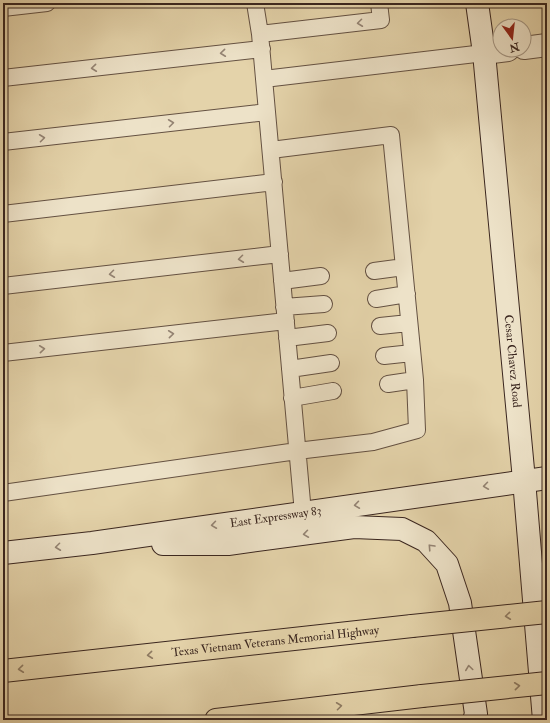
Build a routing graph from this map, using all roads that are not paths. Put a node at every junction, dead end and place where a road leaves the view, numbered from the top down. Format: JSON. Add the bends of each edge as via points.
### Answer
{"nodes":[{"id":1,"x":47,"y":3,"type":"edge"},
{"id":2,"x":255,"y":3,"type":"edge"},
{"id":3,"x":380,"y":3,"type":"edge"},
{"id":4,"x":477,"y":3,"type":"edge"},
{"id":5,"x":3,"y":8,"type":"edge"},
{"id":6,"x":261,"y":41,"type":"junction"},
{"id":7,"x":547,"y":45,"type":"edge"},
{"id":8,"x":532,"y":47,"type":"edge"},
{"id":9,"x":492,"y":52,"type":"edge"},
{"id":10,"x":484,"y":53,"type":"junction"},
{"id":11,"x":3,"y":78,"type":"edge"},
{"id":12,"x":264,"y":79,"type":"junction"},
{"id":13,"x":267,"y":112,"type":"junction"},
{"id":14,"x":3,"y":142,"type":"edge"},
{"id":15,"x":271,"y":150,"type":"junction"},
{"id":16,"x":274,"y":182,"type":"junction"},
{"id":17,"x":3,"y":214,"type":"edge"},
{"id":18,"x":280,"y":254,"type":"junction"},
{"id":19,"x":404,"y":267,"type":"junction"},
{"id":20,"x":374,"y":271,"type":"dead end"},
{"id":21,"x":321,"y":276,"type":"dead end"},
{"id":22,"x":282,"y":281,"type":"junction"},
{"id":23,"x":3,"y":286,"type":"edge"},
{"id":24,"x":407,"y":294,"type":"junction"},
{"id":25,"x":376,"y":298,"type":"dead end"},
{"id":26,"x":324,"y":304,"type":"dead end"},
{"id":27,"x":285,"y":314,"type":"junction"},
{"id":28,"x":409,"y":323,"type":"junction"},
{"id":29,"x":380,"y":326,"type":"dead end"},
{"id":30,"x":328,"y":333,"type":"dead end"},
{"id":31,"x":287,"y":338,"type":"junction"},
{"id":32,"x":3,"y":353,"type":"edge"},
{"id":33,"x":412,"y":353,"type":"junction"},
{"id":34,"x":384,"y":356,"type":"dead end"},
{"id":35,"x":331,"y":363,"type":"dead end"},
{"id":36,"x":290,"y":368,"type":"junction"},
{"id":37,"x":415,"y":380,"type":"junction"},
{"id":38,"x":388,"y":384,"type":"dead end"},
{"id":39,"x":333,"y":391,"type":"dead end"},
{"id":40,"x":292,"y":398,"type":"junction"},
{"id":41,"x":297,"y":451,"type":"junction"},
{"id":42,"x":547,"y":478,"type":"edge"},
{"id":43,"x":524,"y":480,"type":"junction"},
{"id":44,"x":3,"y":493,"type":"edge"},
{"id":45,"x":303,"y":513,"type":"junction"},
{"id":46,"x":92,"y":543,"type":"junction"},
{"id":47,"x":3,"y":553,"type":"edge"},
{"id":48,"x":547,"y":612,"type":"edge"},
{"id":49,"x":3,"y":671,"type":"edge"},
{"id":50,"x":547,"y":683,"type":"edge"},
{"id":51,"x":216,"y":720,"type":"edge"},
{"id":52,"x":474,"y":720,"type":"edge"},
{"id":53,"x":544,"y":720,"type":"edge"}],
"edges":[{"from":1,"to":5,"type":"lane"},
{"from":2,"to":6,"type":"lane"},
{"from":3,"to":6,"type":"lane","one_way":true,"via":[[381,20]]},
{"from":4,"to":10,"type":"main road","name":"Cesar Chavez Road"},
{"from":6,"to":11,"type":"lane","one_way":true},
{"from":6,"to":12,"type":"lane"},
{"from":7,"to":8,"type":"main road"},
{"from":9,"to":10,"type":"main road"},
{"from":10,"to":12,"type":"lane"},
{"from":10,"to":43,"type":"main road","name":"Cesar Chavez Road"},
{"from":12,"to":13,"type":"lane"},
{"from":14,"to":13,"type":"lane","one_way":true},
{"from":13,"to":15,"type":"lane"},
{"from":15,"to":16,"type":"lane"},
{"from":15,"to":19,"type":"lane","via":[[391,135]]},
{"from":16,"to":17,"type":"lane"},
{"from":16,"to":18,"type":"lane"},
{"from":18,"to":22,"type":"lane"},
{"from":18,"to":23,"type":"lane","one_way":true},
{"from":19,"to":20,"type":"lane"},
{"from":19,"to":24,"type":"lane"},
{"from":21,"to":22,"type":"lane"},
{"from":22,"to":27,"type":"lane"},
{"from":24,"to":25,"type":"lane"},
{"from":24,"to":28,"type":"lane"},
{"from":26,"to":27,"type":"lane"},
{"from":27,"to":31,"type":"lane"},
{"from":32,"to":27,"type":"lane","one_way":true},
{"from":28,"to":29,"type":"lane"},
{"from":28,"to":33,"type":"lane"},
{"from":30,"to":31,"type":"lane"},
{"from":31,"to":36,"type":"lane"},
{"from":33,"to":34,"type":"lane"},
{"from":33,"to":37,"type":"lane"},
{"from":35,"to":36,"type":"lane"},
{"from":36,"to":40,"type":"lane"},
{"from":37,"to":38,"type":"lane"},
{"from":37,"to":41,"type":"lane","via":[[417,430],[372,442]]},
{"from":39,"to":40,"type":"lane"},
{"from":40,"to":41,"type":"lane"},
{"from":41,"to":44,"type":"lane"},
{"from":41,"to":45,"type":"lane"},
{"from":42,"to":43,"type":"main road","name":"East Expressway 83"},
{"from":43,"to":45,"type":"main road","name":"East Expressway 83","one_way":true},
{"from":43,"to":53,"type":"main road","name":"Cesar Chavez Road"},
{"from":45,"to":46,"type":"main road","name":"East Expressway 83","one_way":true},
{"from":46,"to":47,"type":"main road","name":"East Expressway 83","one_way":true},
{"from":52,"to":46,"type":"main road","one_way":true,"via":[[476,714],[460,603],[447,564],[426,541],[402,530],[354,527],[228,544]]},
{"from":48,"to":49,"type":"highway","name":"Texas Vietnam Veterans Memorial Highway","one_way":true,"bridge":true},
{"from":51,"to":50,"type":"highway","one_way":true,"bridge":true}]}
